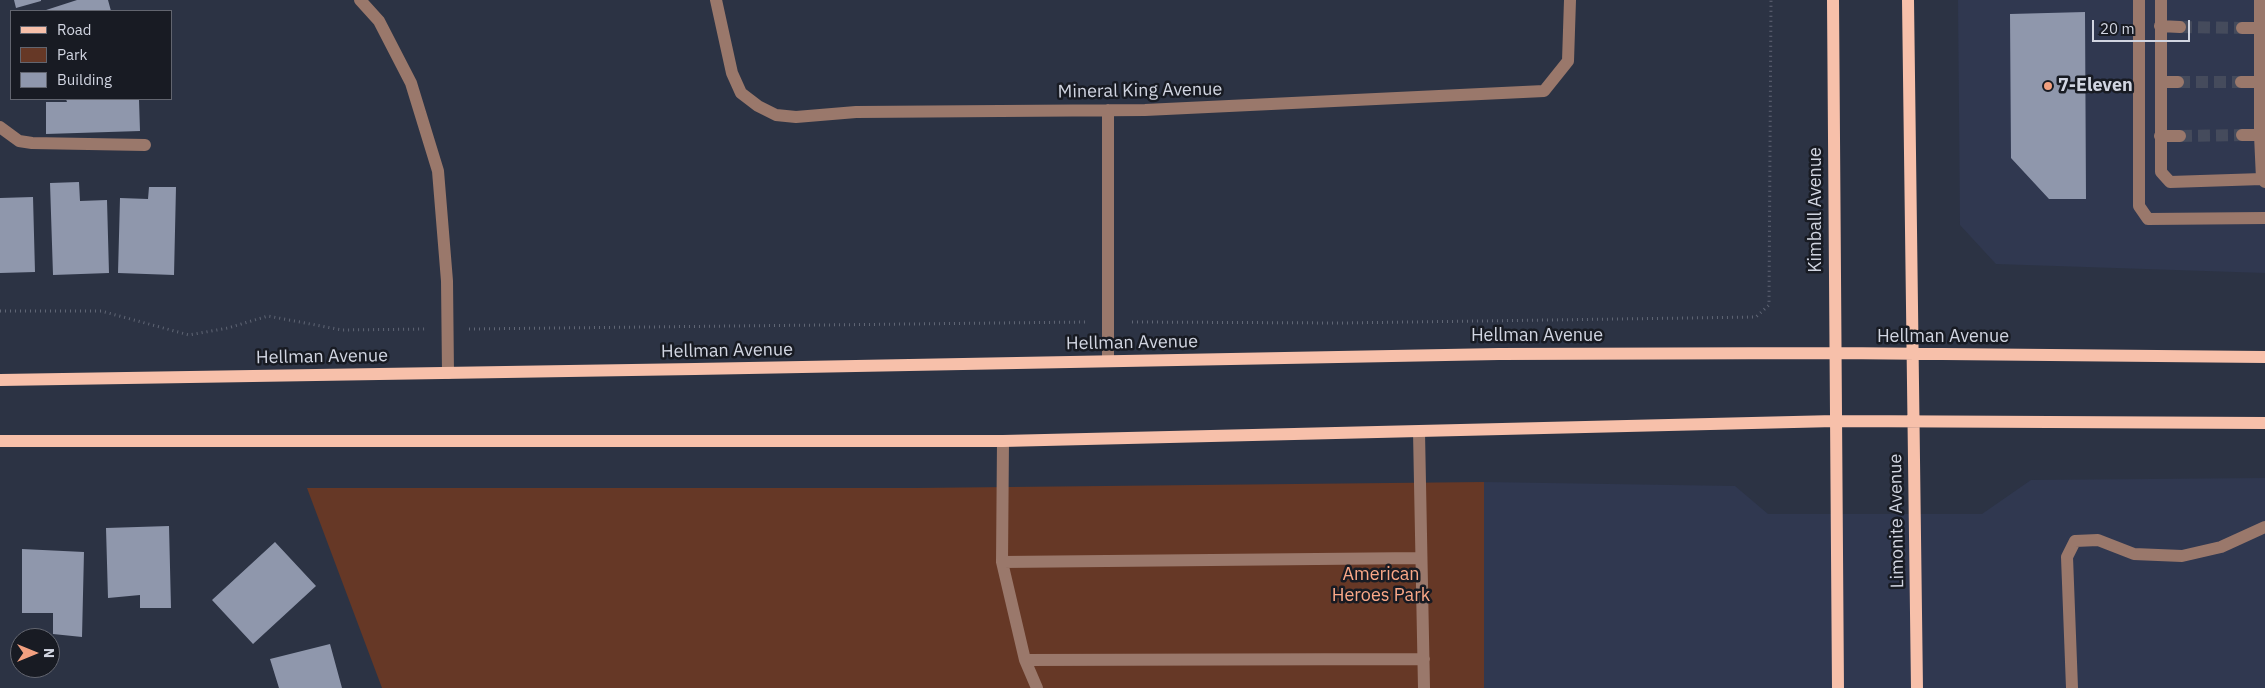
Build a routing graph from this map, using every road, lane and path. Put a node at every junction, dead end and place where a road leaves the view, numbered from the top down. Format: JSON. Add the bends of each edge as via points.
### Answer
{"nodes":[{"id":1,"x":360,"y":0,"type":"edge"},
{"id":2,"x":716,"y":0,"type":"edge"},
{"id":3,"x":1570,"y":0,"type":"edge"},
{"id":4,"x":1771,"y":0,"type":"edge"},
{"id":5,"x":1833,"y":0,"type":"edge"},
{"id":6,"x":1908,"y":0,"type":"edge"},
{"id":7,"x":2139,"y":0,"type":"edge"},
{"id":8,"x":2161,"y":0,"type":"edge"},
{"id":9,"x":2260,"y":0,"type":"edge"},
{"id":10,"x":2160,"y":26,"type":"junction"},
{"id":11,"x":2180,"y":27,"type":"tunnel mouth"},
{"id":12,"x":2242,"y":28,"type":"tunnel mouth"},
{"id":13,"x":2260,"y":28,"type":"junction"},
{"id":14,"x":2161,"y":82,"type":"junction"},
{"id":15,"x":2178,"y":82,"type":"tunnel mouth"},
{"id":16,"x":2241,"y":82,"type":"tunnel mouth"},
{"id":17,"x":2260,"y":82,"type":"junction"},
{"id":18,"x":1108,"y":110,"type":"junction"},
{"id":19,"x":0,"y":127,"type":"edge"},
{"id":20,"x":2242,"y":135,"type":"tunnel mouth"},
{"id":21,"x":2260,"y":135,"type":"junction"},
{"id":22,"x":2160,"y":136,"type":"junction"},
{"id":23,"x":2180,"y":136,"type":"tunnel mouth"},
{"id":24,"x":144,"y":144,"type":"dead end"},
{"id":25,"x":2264,"y":180,"type":"edge"},
{"id":26,"x":2265,"y":218,"type":"edge"},
{"id":27,"x":0,"y":311,"type":"edge"},
{"id":28,"x":1108,"y":322,"type":"junction"},
{"id":29,"x":447,"y":329,"type":"junction"},
{"id":30,"x":1835,"y":353,"type":"junction"},
{"id":31,"x":1913,"y":354,"type":"junction"},
{"id":32,"x":2265,"y":357,"type":"edge"},
{"id":33,"x":1108,"y":361,"type":"junction"},
{"id":34,"x":448,"y":373,"type":"junction"},
{"id":35,"x":0,"y":380,"type":"edge"},
{"id":36,"x":1835,"y":421,"type":"junction"},
{"id":37,"x":1913,"y":421,"type":"junction"},
{"id":38,"x":2265,"y":423,"type":"edge"},
{"id":39,"x":1419,"y":432,"type":"junction"},
{"id":40,"x":1003,"y":441,"type":"junction"},
{"id":41,"x":0,"y":442,"type":"edge"},
{"id":42,"x":2265,"y":527,"type":"edge"},
{"id":43,"x":1422,"y":558,"type":"junction"},
{"id":44,"x":1002,"y":562,"type":"junction"},
{"id":45,"x":1424,"y":659,"type":"junction"},
{"id":46,"x":1025,"y":660,"type":"junction"},
{"id":47,"x":1037,"y":688,"type":"edge"},
{"id":48,"x":1424,"y":688,"type":"edge"},
{"id":49,"x":1838,"y":688,"type":"edge"},
{"id":50,"x":1917,"y":688,"type":"edge"},
{"id":51,"x":2072,"y":688,"type":"edge"}],
"edges":[{"from":1,"to":29,"type":"street","via":[[379,21],[410,83],[438,171],[447,281]]},
{"from":2,"to":18,"type":"street","name":"Mineral King Avenue","via":[[732,73],[741,93],[776,115],[796,118],[856,112]]},
{"from":3,"to":18,"type":"street","name":"Mineral King Avenue","via":[[1568,61],[1544,91]]},
{"from":4,"to":28,"type":"path","via":[[1769,305],[1756,316],[1341,323]]},
{"from":5,"to":30,"type":"main road","name":"Kimball Avenue"},
{"from":6,"to":31,"type":"main road"},
{"from":7,"to":26,"type":"street","via":[[2139,206],[2148,219]]},
{"from":8,"to":10,"type":"street"},
{"from":9,"to":13,"type":"street"},
{"from":10,"to":11,"type":"street"},
{"from":10,"to":14,"type":"street"},
{"from":12,"to":13,"type":"street"},
{"from":13,"to":17,"type":"street"},
{"from":14,"to":15,"type":"street"},
{"from":14,"to":22,"type":"street"},
{"from":16,"to":17,"type":"street"},
{"from":17,"to":21,"type":"street"},
{"from":18,"to":28,"type":"street"},
{"from":19,"to":24,"type":"street","via":[[19,141],[32,143]]},
{"from":20,"to":21,"type":"street"},
{"from":21,"to":25,"type":"street"},
{"from":22,"to":23,"type":"street"},
{"from":22,"to":25,"type":"street","via":[[2161,172],[2170,182]]},
{"from":27,"to":29,"type":"path","via":[[101,311],[190,335],[268,316],[342,330]]},
{"from":28,"to":29,"type":"path"},
{"from":28,"to":33,"type":"street"},
{"from":29,"to":34,"type":"street"},
{"from":30,"to":31,"type":"main road","name":"Hellman Avenue"},
{"from":30,"to":33,"type":"main road","name":"Hellman Avenue","via":[[1500,354]]},
{"from":30,"to":36,"type":"main road","name":"Kimball Avenue"},
{"from":31,"to":32,"type":"main road","name":"Hellman Avenue"},
{"from":31,"to":37,"type":"main road","name":"Limonite Avenue"},
{"from":33,"to":34,"type":"main road","name":"Hellman Avenue"},
{"from":34,"to":35,"type":"main road","name":"Hellman Avenue"},
{"from":36,"to":37,"type":"main road"},
{"from":36,"to":39,"type":"main road"},
{"from":36,"to":49,"type":"main road"},
{"from":37,"to":38,"type":"main road"},
{"from":37,"to":50,"type":"main road","name":"Limonite Avenue"},
{"from":39,"to":40,"type":"main road"},
{"from":39,"to":43,"type":"street"},
{"from":40,"to":41,"type":"main road"},
{"from":40,"to":44,"type":"street"},
{"from":42,"to":51,"type":"street","via":[[2221,547],[2182,556],[2134,554],[2098,540],[2075,541],[2067,557]]},
{"from":43,"to":44,"type":"street"},
{"from":43,"to":45,"type":"street"},
{"from":44,"to":46,"type":"street"},
{"from":45,"to":46,"type":"street"},
{"from":45,"to":48,"type":"street"},
{"from":46,"to":47,"type":"street"}]}
